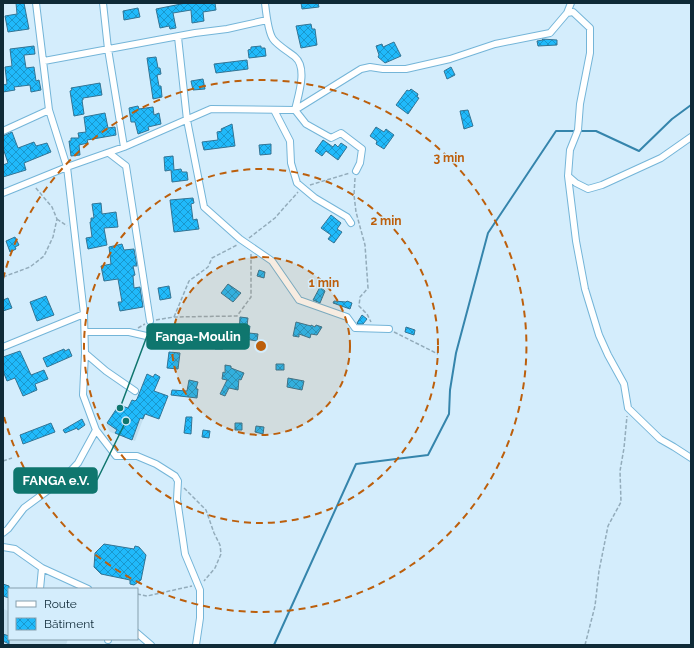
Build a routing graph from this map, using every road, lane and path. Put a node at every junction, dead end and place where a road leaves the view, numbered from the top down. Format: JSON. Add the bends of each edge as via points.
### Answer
{"nodes":[{"id":1,"x":36,"y":3,"type":"edge"},
{"id":2,"x":103,"y":3,"type":"edge"},
{"id":3,"x":265,"y":3,"type":"edge"},
{"id":4,"x":571,"y":3,"type":"edge"},
{"id":5,"x":567,"y":12,"type":"junction"},
{"id":6,"x":267,"y":20,"type":"junction"},
{"id":7,"x":178,"y":37,"type":"junction"},
{"id":8,"x":108,"y":49,"type":"junction"},
{"id":9,"x":44,"y":61,"type":"junction"},
{"id":10,"x":49,"y":110,"type":"junction"},
{"id":11,"x":274,"y":110,"type":"junction"},
{"id":12,"x":295,"y":110,"type":"junction"},
{"id":13,"x":187,"y":120,"type":"junction"},
{"id":14,"x":3,"y":130,"type":"edge"},
{"id":15,"x":691,"y":137,"type":"edge"},
{"id":16,"x":124,"y":147,"type":"junction"},
{"id":17,"x":109,"y":152,"type":"junction"},
{"id":18,"x":67,"y":168,"type":"junction"},
{"id":19,"x":356,"y":171,"type":"junction"},
{"id":20,"x":568,"y":176,"type":"junction"},
{"id":21,"x":30,"y":182,"type":"junction"},
{"id":22,"x":302,"y":187,"type":"junction"},
{"id":23,"x":3,"y":193,"type":"edge"},
{"id":24,"x":58,"y":219,"type":"junction"},
{"id":25,"x":351,"y":223,"type":"dead end"},
{"id":26,"x":74,"y":231,"type":"junction"},
{"id":27,"x":246,"y":243,"type":"junction"},
{"id":28,"x":3,"y":277,"type":"edge"},
{"id":29,"x":84,"y":314,"type":"junction"},
{"id":30,"x":174,"y":317,"type":"junction"},
{"id":31,"x":150,"y":321,"type":"junction"},
{"id":32,"x":372,"y":324,"type":"dead end"},
{"id":33,"x":389,"y":329,"type":"joint"},
{"id":34,"x":85,"y":332,"type":"junction"},
{"id":35,"x":129,"y":332,"type":"junction"},
{"id":36,"x":168,"y":341,"type":"dead end"},
{"id":37,"x":3,"y":347,"type":"edge"},
{"id":38,"x":84,"y":353,"type":"junction"},
{"id":39,"x":438,"y":354,"type":"dead end"},
{"id":40,"x":135,"y":391,"type":"dead end"},
{"id":41,"x":628,"y":408,"type":"junction"},
{"id":42,"x":96,"y":430,"type":"junction"},
{"id":43,"x":12,"y":458,"type":"dead end"},
{"id":44,"x":691,"y":458,"type":"edge"},
{"id":45,"x":3,"y":461,"type":"edge"},
{"id":46,"x":178,"y":481,"type":"junction"},
{"id":47,"x":3,"y":533,"type":"edge"},
{"id":48,"x":3,"y":547,"type":"edge"},
{"id":49,"x":42,"y":568,"type":"junction"},
{"id":50,"x":198,"y":585,"type":"junction"},
{"id":51,"x":40,"y":588,"type":"edge"},
{"id":52,"x":86,"y":588,"type":"edge"},
{"id":53,"x":138,"y":594,"type":"edge"},
{"id":54,"x":138,"y":634,"type":"edge"},
{"id":55,"x":151,"y":645,"type":"edge"},
{"id":56,"x":196,"y":645,"type":"edge"},
{"id":57,"x":585,"y":645,"type":"edge"}],
"edges":[{"from":1,"to":9,"type":"street"},
{"from":2,"to":8,"type":"street"},
{"from":3,"to":6,"type":"street"},
{"from":4,"to":5,"type":"street"},
{"from":5,"to":12,"type":"street","via":[[550,33],[495,44],[450,59],[406,69],[361,69]]},
{"from":5,"to":20,"type":"street","via":[[573,12],[590,28],[590,53],[580,104],[578,130],[570,150]]},
{"from":6,"to":7,"type":"street"},
{"from":6,"to":12,"type":"street","via":[[273,39],[298,61],[301,69],[301,85]]},
{"from":7,"to":8,"type":"street"},
{"from":7,"to":13,"type":"street"},
{"from":8,"to":9,"type":"street"},
{"from":8,"to":16,"type":"street"},
{"from":9,"to":10,"type":"street"},
{"from":10,"to":14,"type":"street"},
{"from":10,"to":18,"type":"street"},
{"from":11,"to":12,"type":"street"},
{"from":11,"to":13,"type":"street","via":[[211,109]]},
{"from":11,"to":22,"type":"street","via":[[290,141],[291,163],[297,183]]},
{"from":12,"to":19,"type":"street","via":[[306,124],[320,132],[331,138],[341,133],[362,148]]},
{"from":13,"to":16,"type":"street"},
{"from":13,"to":27,"type":"street","via":[[204,207]]},
{"from":15,"to":20,"type":"street","via":[[661,158],[602,185],[588,189]]},
{"from":16,"to":17,"type":"street"},
{"from":17,"to":18,"type":"street"},
{"from":17,"to":31,"type":"street","via":[[126,166]]},
{"from":18,"to":21,"type":"street"},
{"from":18,"to":26,"type":"street"},
{"from":19,"to":22,"type":"path"},
{"from":19,"to":32,"type":"path","via":[[354,195],[365,245],[368,288],[360,297],[359,306]]},
{"from":20,"to":41,"type":"street","via":[[585,289],[599,335],[624,384]]},
{"from":21,"to":23,"type":"street"},
{"from":21,"to":24,"type":"path","via":[[52,207]]},
{"from":22,"to":25,"type":"street","via":[[347,217]]},
{"from":22,"to":27,"type":"path","via":[[284,210]]},
{"from":24,"to":26,"type":"path"},
{"from":24,"to":28,"type":"path","via":[[54,237],[44,256],[30,267]]},
{"from":26,"to":29,"type":"street"},
{"from":27,"to":30,"type":"path","via":[[212,258],[208,267],[189,281]]},
{"from":27,"to":30,"type":"path","via":[[251,254],[251,297],[237,316]]},
{"from":27,"to":33,"type":"street","via":[[272,261],[299,300],[346,317],[355,328]]},
{"from":29,"to":34,"type":"street"},
{"from":29,"to":37,"type":"street"},
{"from":30,"to":31,"type":"path"},
{"from":31,"to":35,"type":"path"},
{"from":33,"to":39,"type":"path"},
{"from":34,"to":35,"type":"street"},
{"from":34,"to":38,"type":"street"},
{"from":35,"to":36,"type":"street"},
{"from":38,"to":40,"type":"street"},
{"from":38,"to":42,"type":"street","via":[[83,395]]},
{"from":41,"to":44,"type":"street","via":[[660,439]]},
{"from":41,"to":57,"type":"path","via":[[620,471],[621,502],[608,526],[595,606]]},
{"from":42,"to":46,"type":"street","via":[[116,456],[137,456],[156,464],[175,476]]},
{"from":42,"to":47,"type":"street","via":[[78,463],[62,480],[24,508]]},
{"from":43,"to":45,"type":"path"},
{"from":46,"to":50,"type":"street","via":[[177,499],[186,554]]},
{"from":46,"to":50,"type":"path","via":[[206,510],[220,544],[221,554],[215,568]]},
{"from":48,"to":49,"type":"street","via":[[15,549]]},
{"from":49,"to":51,"type":"street"},
{"from":49,"to":52,"type":"street"},
{"from":50,"to":53,"type":"path","via":[[147,596]]},
{"from":50,"to":56,"type":"street","via":[[200,618]]},
{"from":54,"to":55,"type":"street"}]}
